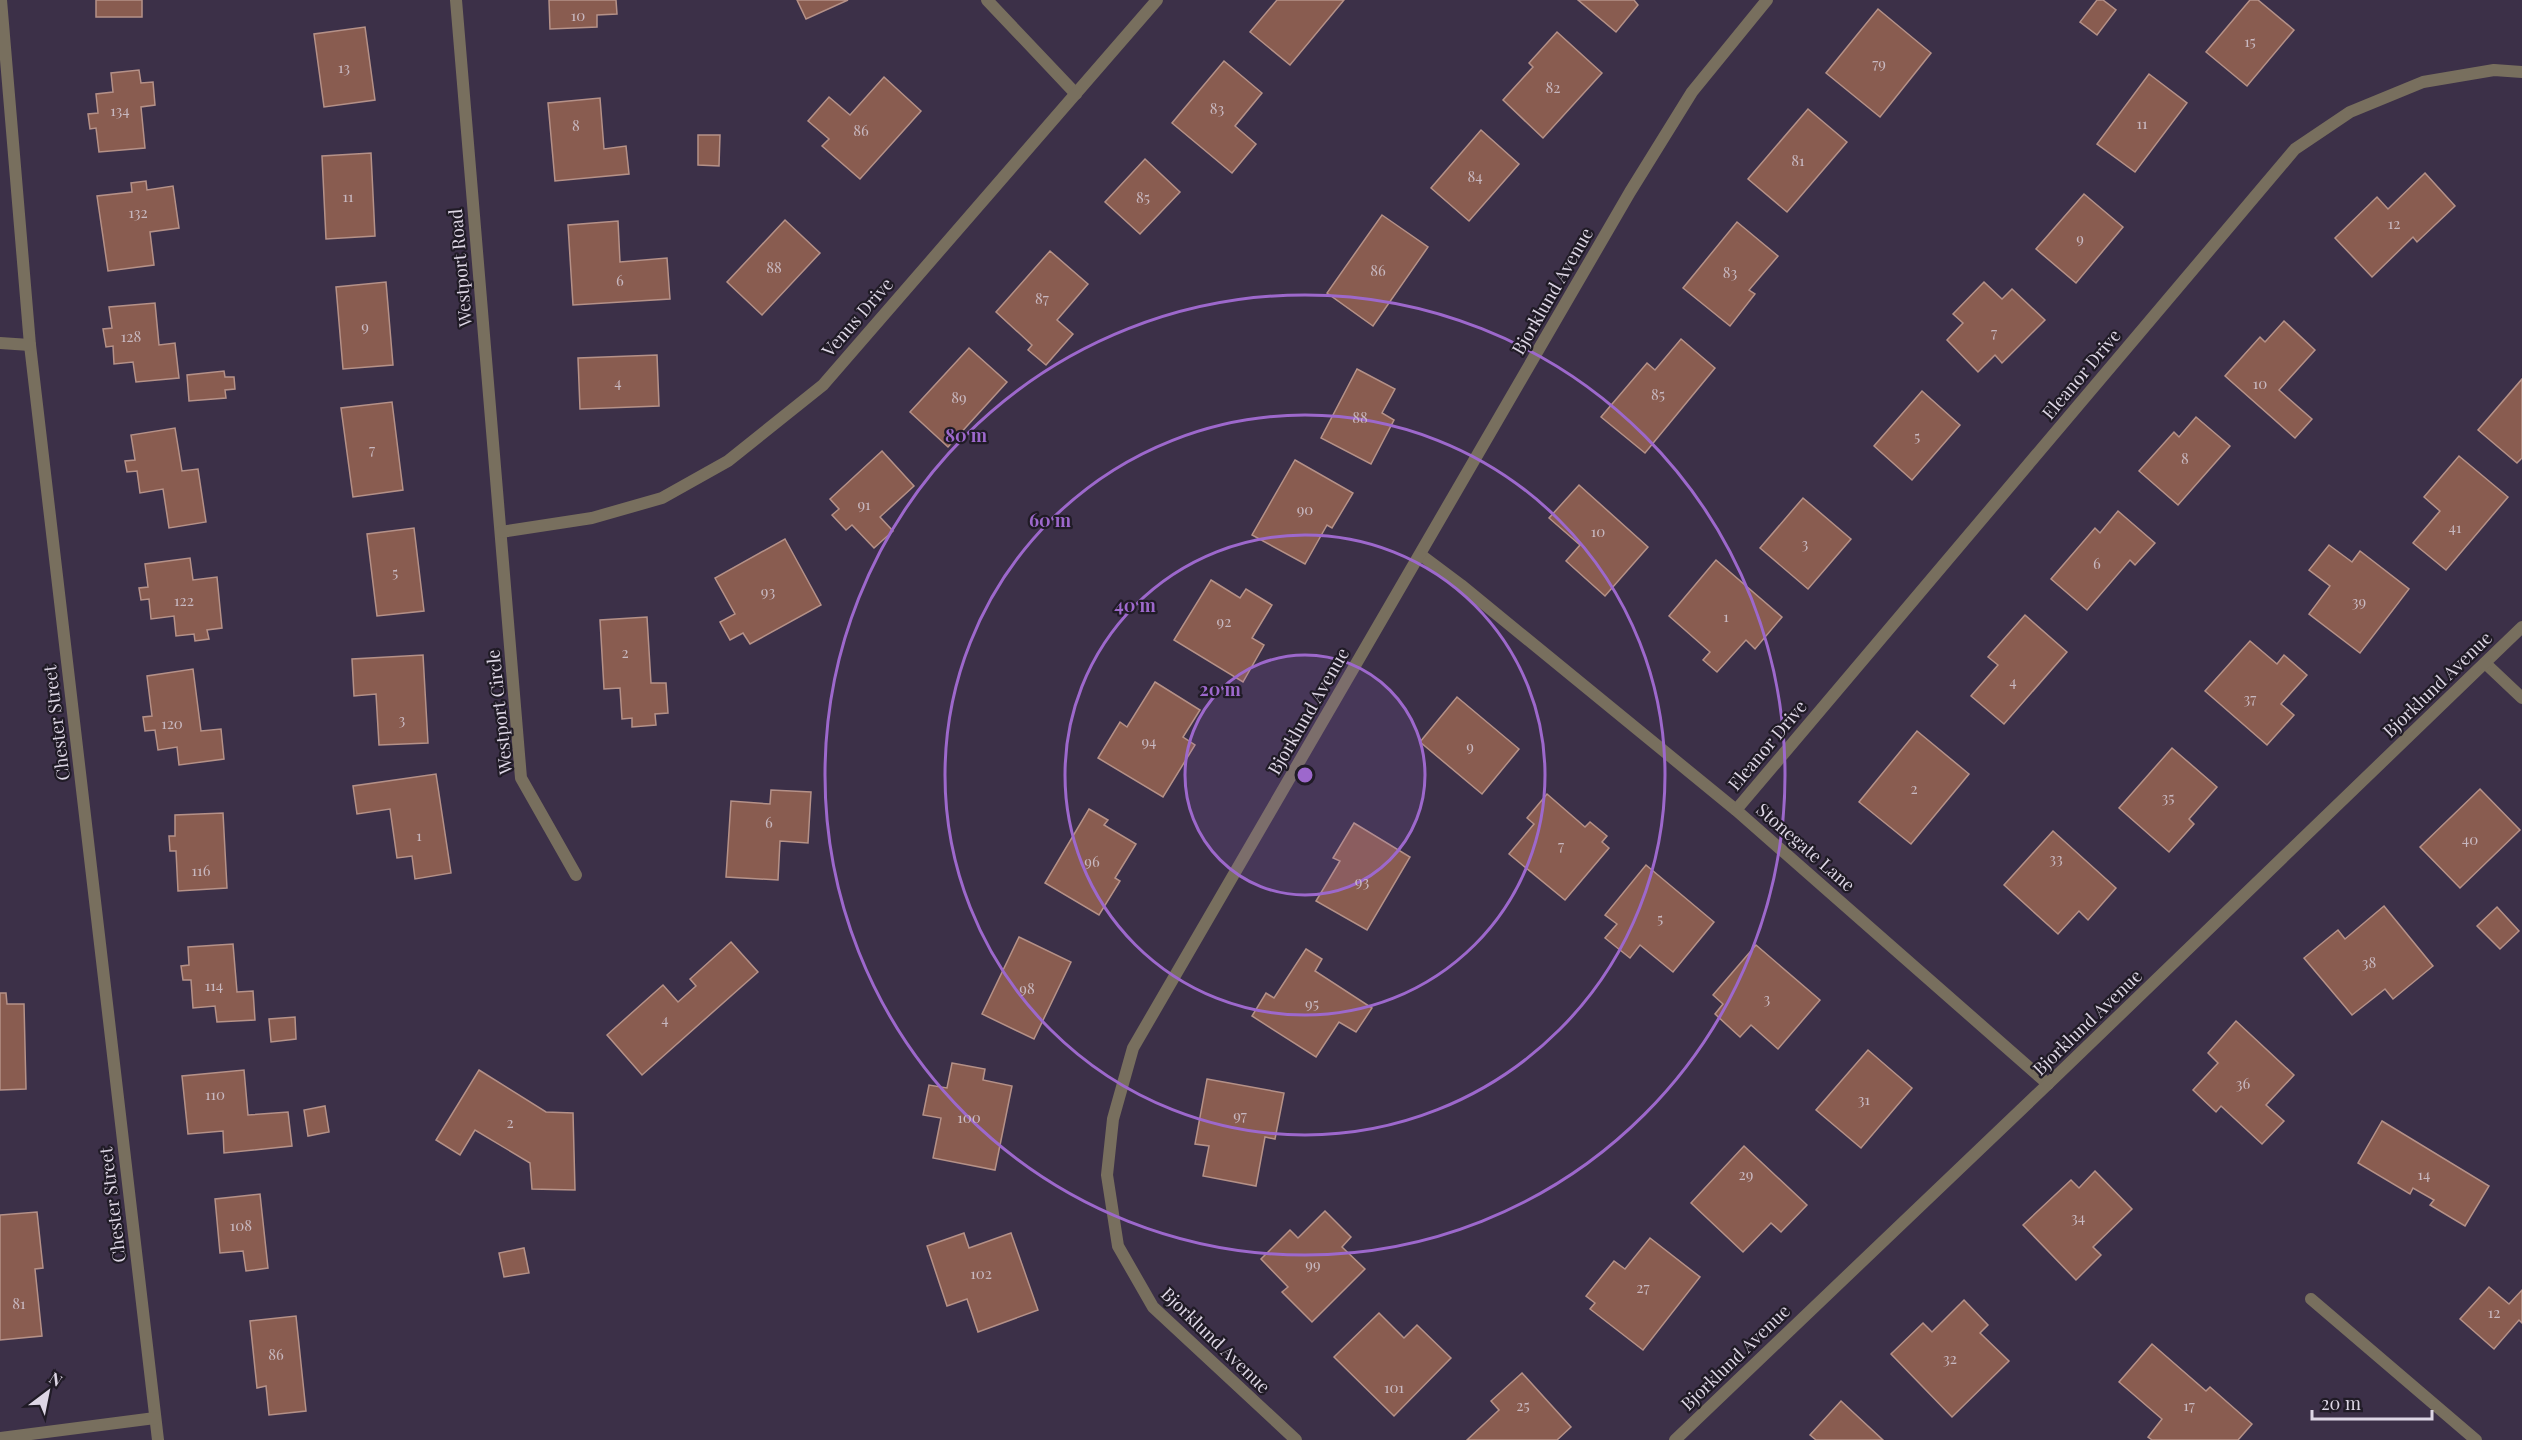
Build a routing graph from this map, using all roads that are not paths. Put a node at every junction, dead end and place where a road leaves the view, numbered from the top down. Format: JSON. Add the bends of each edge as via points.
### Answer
{"nodes":[{"id":1,"x":0,"y":0,"type":"edge"},
{"id":2,"x":456,"y":0,"type":"edge"},
{"id":3,"x":987,"y":0,"type":"edge"},
{"id":4,"x":1157,"y":0,"type":"edge"},
{"id":5,"x":1767,"y":0,"type":"edge"},
{"id":6,"x":2522,"y":72,"type":"edge"},
{"id":7,"x":1076,"y":94,"type":"junction"},
{"id":8,"x":0,"y":343,"type":"edge"},
{"id":9,"x":30,"y":345,"type":"junction"},
{"id":10,"x":501,"y":532,"type":"junction"},
{"id":11,"x":1420,"y":555,"type":"junction"},
{"id":12,"x":2522,"y":627,"type":"edge"},
{"id":13,"x":2485,"y":663,"type":"junction"},
{"id":14,"x":2522,"y":698,"type":"edge"},
{"id":15,"x":1736,"y":810,"type":"junction"},
{"id":16,"x":576,"y":875,"type":"dead end"},
{"id":17,"x":2048,"y":1084,"type":"junction"},
{"id":18,"x":2311,"y":1299,"type":"dead end"},
{"id":19,"x":155,"y":1418,"type":"junction"},
{"id":20,"x":0,"y":1437,"type":"edge"},
{"id":21,"x":158,"y":1440,"type":"edge"},
{"id":22,"x":1296,"y":1440,"type":"edge"},
{"id":23,"x":1675,"y":1440,"type":"edge"},
{"id":24,"x":2476,"y":1440,"type":"edge"}],
"edges":[{"from":1,"to":9,"type":"street","name":"Chester Street"},
{"from":2,"to":10,"type":"street","name":"Westport Road"},
{"from":3,"to":7,"type":"street"},
{"from":4,"to":7,"type":"street","name":"Venus Drive"},
{"from":5,"to":11,"type":"street","name":"Bjorklund Avenue","via":[[1686,102]]},
{"from":6,"to":15,"type":"street","name":"Eleanor Drive","via":[[2494,70],[2423,82],[2350,112],[2295,149]]},
{"from":7,"to":10,"type":"street","name":"Venus Drive","via":[[823,385],[728,461],[662,498],[592,518]]},
{"from":8,"to":9,"type":"street"},
{"from":9,"to":19,"type":"street","name":"Chester Street"},
{"from":10,"to":16,"type":"street","name":"Westport Circle","via":[[521,778]]},
{"from":11,"to":15,"type":"street","name":"Stonegate Lane"},
{"from":11,"to":22,"type":"street","name":"Bjorklund Avenue","via":[[1133,1048],[1113,1119],[1107,1175],[1118,1246],[1145,1296]]},
{"from":12,"to":13,"type":"street","name":"Bjorklund Avenue"},
{"from":13,"to":14,"type":"street"},
{"from":13,"to":17,"type":"street","name":"Bjorklund Avenue"},
{"from":15,"to":17,"type":"street","name":"Stonegate Lane"},
{"from":17,"to":23,"type":"street","name":"Bjorklund Avenue"},
{"from":18,"to":24,"type":"street"},
{"from":19,"to":20,"type":"street"},
{"from":19,"to":21,"type":"street","name":"Chester Street"}]}
